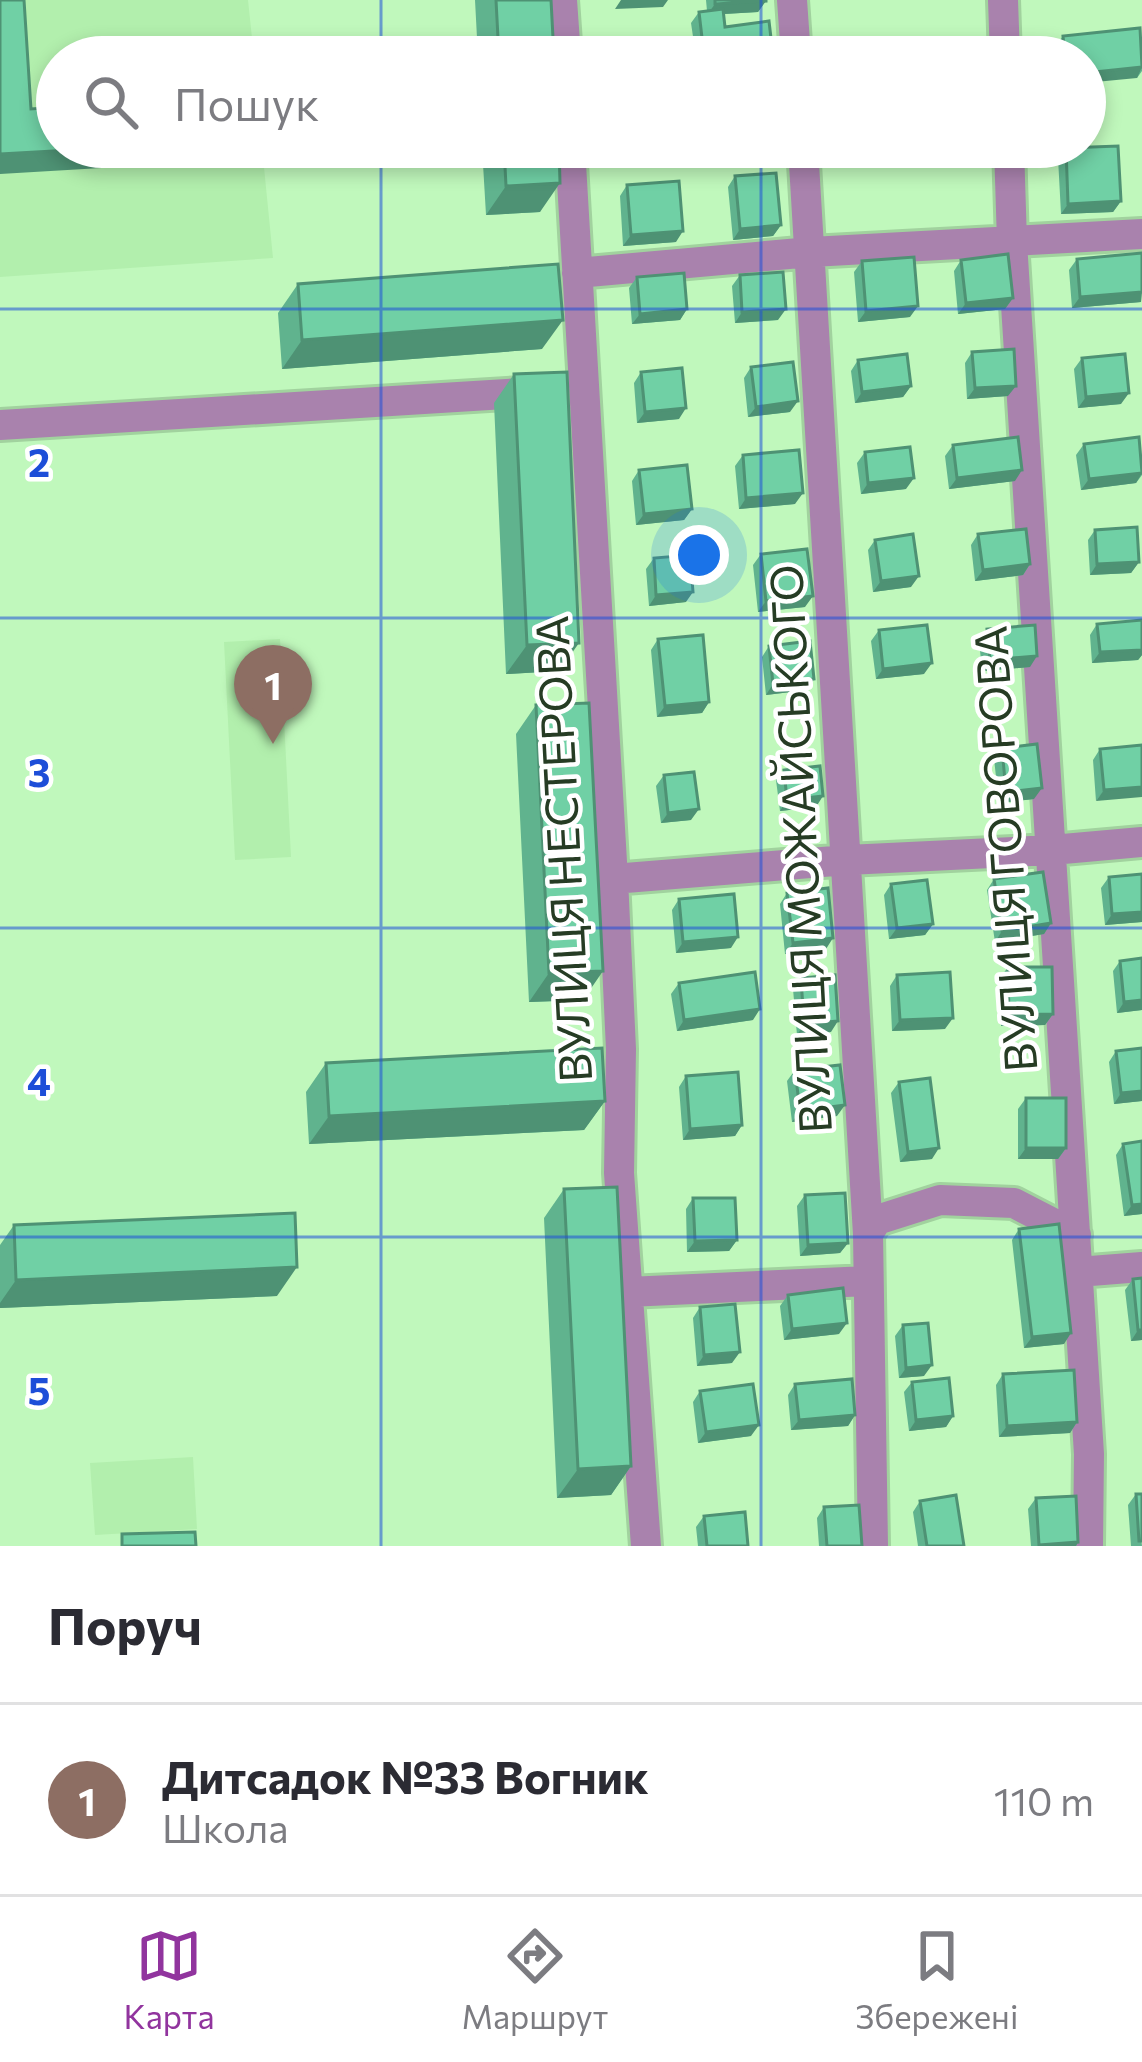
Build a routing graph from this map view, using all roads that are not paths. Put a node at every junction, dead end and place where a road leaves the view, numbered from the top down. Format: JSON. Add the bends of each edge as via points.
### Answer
{"nodes":[{"id":1,"x":562,"y":0,"type":"edge"},
{"id":2,"x":792,"y":0,"type":"edge"},
{"id":3,"x":1003,"y":0,"type":"edge"},
{"id":4,"x":565,"y":36,"type":"edge"},
{"id":5,"x":795,"y":36,"type":"edge"},
{"id":6,"x":1004,"y":36,"type":"edge"},
{"id":7,"x":571,"y":168,"type":"edge"},
{"id":8,"x":805,"y":168,"type":"edge"},
{"id":9,"x":1010,"y":168,"type":"edge"},
{"id":10,"x":1142,"y":234,"type":"edge"},
{"id":11,"x":1012,"y":242,"type":"junction"},
{"id":12,"x":811,"y":252,"type":"junction"},
{"id":13,"x":577,"y":273,"type":"junction"},
{"id":14,"x":583,"y":388,"type":"junction"},
{"id":15,"x":0,"y":425,"type":"edge"},
{"id":16,"x":1142,"y":842,"type":"edge"},
{"id":17,"x":1052,"y":850,"type":"junction"},
{"id":18,"x":847,"y":860,"type":"junction"},
{"id":19,"x":614,"y":879,"type":"junction"},
{"id":20,"x":868,"y":1234,"type":"junction"},
{"id":21,"x":1076,"y":1235,"type":"junction"},
{"id":22,"x":1142,"y":1268,"type":"edge"},
{"id":23,"x":1078,"y":1272,"type":"junction"},
{"id":24,"x":868,"y":1281,"type":"junction"},
{"id":25,"x":628,"y":1292,"type":"junction"},
{"id":26,"x":646,"y":1546,"type":"edge"},
{"id":27,"x":873,"y":1546,"type":"edge"},
{"id":28,"x":1088,"y":1546,"type":"edge"}],
"edges":[{"from":1,"to":4,"type":"street"},
{"from":2,"to":5,"type":"street"},
{"from":3,"to":6,"type":"street"},
{"from":7,"to":13,"type":"street","name":"ВУЛИЦЯ НЕСТЕРОВА"},
{"from":8,"to":12,"type":"street","name":"ВУЛИЦЯ МОЖАЙСЬКОГО"},
{"from":9,"to":11,"type":"street","name":"ВУЛИЦЯ ГОВОРОВА"},
{"from":10,"to":11,"type":"street"},
{"from":11,"to":12,"type":"street"},
{"from":11,"to":17,"type":"street","name":"ВУЛИЦЯ ГОВОРОВА"},
{"from":12,"to":13,"type":"street"},
{"from":12,"to":18,"type":"street","name":"ВУЛИЦЯ МОЖАЙСЬКОГО"},
{"from":13,"to":14,"type":"street","name":"ВУЛИЦЯ НЕСТЕРОВА"},
{"from":14,"to":15,"type":"street"},
{"from":14,"to":19,"type":"street","name":"ВУЛИЦЯ НЕСТЕРОВА"},
{"from":16,"to":17,"type":"street"},
{"from":17,"to":18,"type":"street"},
{"from":17,"to":21,"type":"street","name":"ВУЛИЦЯ ГОВОРОВА"},
{"from":18,"to":19,"type":"street"},
{"from":18,"to":20,"type":"street","name":"ВУЛИЦЯ МОЖАЙСЬКОГО"},
{"from":19,"to":25,"type":"street","name":"ВУЛИЦЯ НЕСТЕРОВА"},
{"from":20,"to":21,"type":"street","via":[[877,1220],[940,1200],[1014,1204]]},
{"from":20,"to":24,"type":"street","name":"ВУЛИЦЯ МОЖАЙСЬКОГО"},
{"from":21,"to":23,"type":"street","name":"ВУЛИЦЯ ГОВОРОВА"},
{"from":22,"to":23,"type":"street"},
{"from":23,"to":28,"type":"street","name":"ВУЛИЦЯ ГОВОРОВА"},
{"from":24,"to":25,"type":"street"},
{"from":24,"to":27,"type":"street","name":"ВУЛИЦЯ МОЖАЙСЬКОГО"},
{"from":25,"to":26,"type":"street","name":"ВУЛИЦЯ НЕСТЕРОВА"}]}
